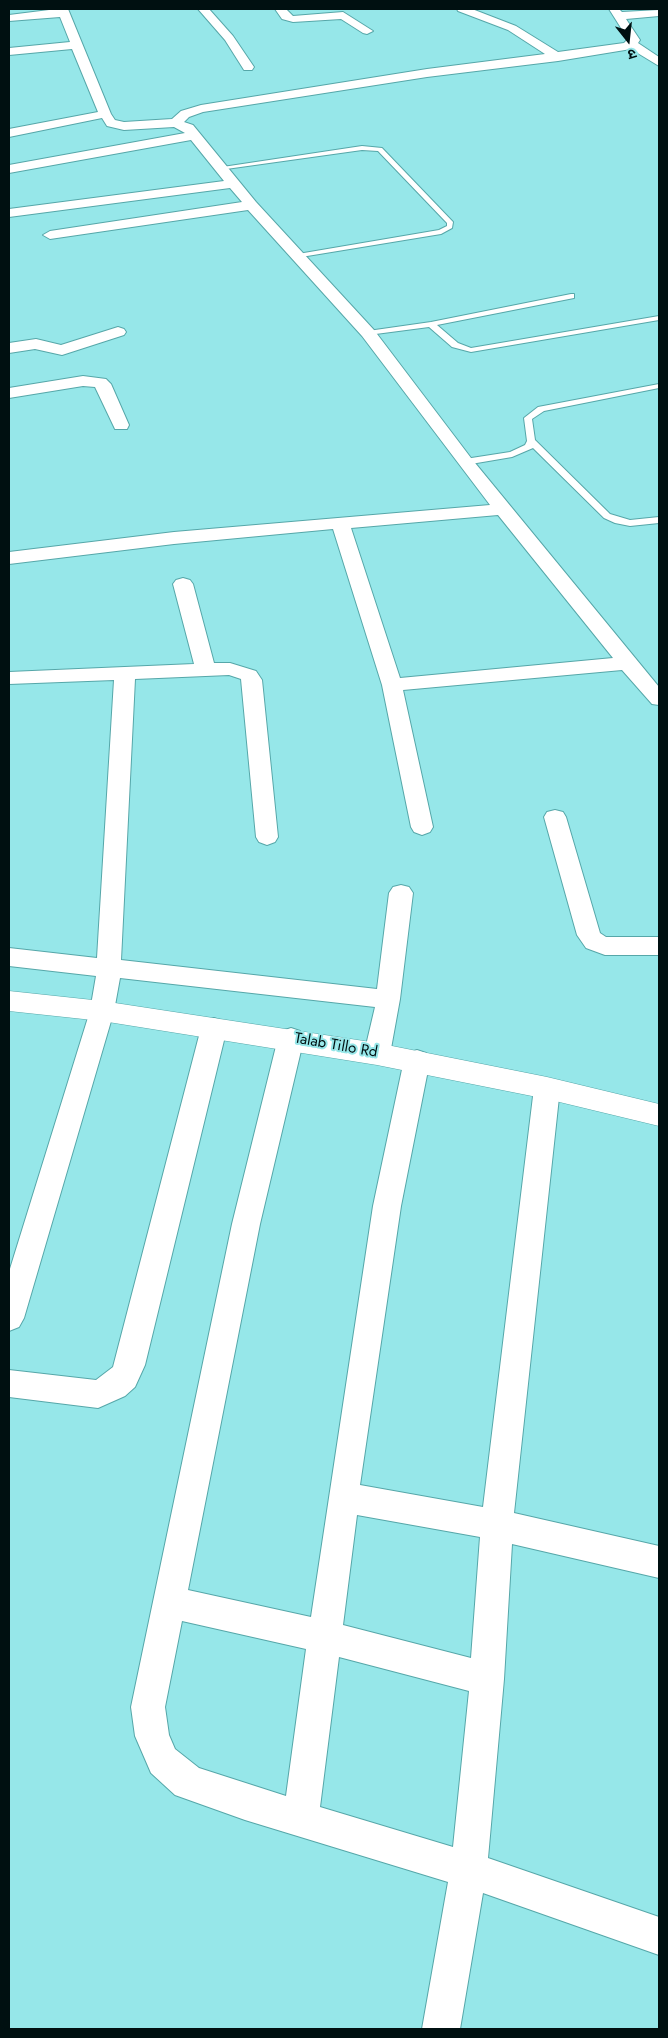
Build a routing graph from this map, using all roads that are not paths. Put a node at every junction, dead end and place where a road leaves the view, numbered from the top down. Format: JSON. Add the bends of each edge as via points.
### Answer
{"nodes":[{"id":1,"x":203,"y":9,"type":"edge"},
{"id":2,"x":282,"y":9,"type":"edge"},
{"id":3,"x":462,"y":9,"type":"edge"},
{"id":4,"x":63,"y":11,"type":"edge"},
{"id":5,"x":617,"y":12,"type":"edge"},
{"id":6,"x":659,"y":13,"type":"edge"},
{"id":7,"x":9,"y":18,"type":"edge"},
{"id":8,"x":367,"y":31,"type":"dead end"},
{"id":9,"x":632,"y":44,"type":"junction"},
{"id":10,"x":76,"y":45,"type":"junction"},
{"id":11,"x":9,"y":52,"type":"edge"},
{"id":12,"x":558,"y":56,"type":"junction"},
{"id":13,"x":659,"y":62,"type":"edge"},
{"id":14,"x":248,"y":67,"type":"dead end"},
{"id":15,"x":105,"y":114,"type":"junction"},
{"id":16,"x":175,"y":123,"type":"junction"},
{"id":17,"x":9,"y":133,"type":"edge"},
{"id":18,"x":192,"y":136,"type":"junction"},
{"id":19,"x":219,"y":168,"type":"junction"},
{"id":20,"x":9,"y":169,"type":"edge"},
{"id":21,"x":233,"y":184,"type":"junction"},
{"id":22,"x":251,"y":205,"type":"junction"},
{"id":23,"x":9,"y":213,"type":"edge"},
{"id":24,"x":50,"y":236,"type":"dead end"},
{"id":25,"x":298,"y":256,"type":"junction"},
{"id":26,"x":571,"y":296,"type":"dead end"},
{"id":27,"x":659,"y":318,"type":"edge"},
{"id":28,"x":431,"y":324,"type":"junction"},
{"id":29,"x":118,"y":332,"type":"dead end"},
{"id":30,"x":368,"y":333,"type":"junction"},
{"id":31,"x":9,"y":348,"type":"edge"},
{"id":32,"x":659,"y":386,"type":"edge"},
{"id":33,"x":9,"y":393,"type":"edge"},
{"id":34,"x":121,"y":425,"type":"dead end"},
{"id":35,"x":531,"y":441,"type":"junction"},
{"id":36,"x":465,"y":462,"type":"junction"},
{"id":37,"x":503,"y":509,"type":"junction"},
{"id":38,"x":659,"y":520,"type":"edge"},
{"id":39,"x":340,"y":523,"type":"junction"},
{"id":40,"x":9,"y":558,"type":"edge"},
{"id":41,"x":183,"y":584,"type":"dead end"},
{"id":42,"x":627,"y":663,"type":"junction"},
{"id":43,"x":206,"y":670,"type":"junction"},
{"id":44,"x":124,"y":672,"type":"junction"},
{"id":45,"x":9,"y":678,"type":"edge"},
{"id":46,"x":392,"y":685,"type":"junction"},
{"id":47,"x":659,"y":700,"type":"edge"},
{"id":48,"x":555,"y":817,"type":"dead end"},
{"id":49,"x":422,"y":827,"type":"dead end"},
{"id":50,"x":267,"y":837,"type":"dead end"},
{"id":51,"x":401,"y":892,"type":"dead end"},
{"id":52,"x":659,"y":946,"type":"edge"},
{"id":53,"x":9,"y":957,"type":"edge"},
{"id":54,"x":106,"y":988,"type":"junction"},
{"id":55,"x":9,"y":1001,"type":"edge"},
{"id":56,"x":384,"y":1022,"type":"junction"},
{"id":57,"x":214,"y":1028,"type":"junction"},
{"id":58,"x":291,"y":1038,"type":"junction"},
{"id":59,"x":416,"y":1060,"type":"junction"},
{"id":60,"x":546,"y":1088,"type":"junction"},
{"id":61,"x":659,"y":1115,"type":"edge"},
{"id":62,"x":17,"y":1261,"type":"edge"},
{"id":63,"x":9,"y":1318,"type":"edge"},
{"id":64,"x":9,"y":1384,"type":"edge"},
{"id":65,"x":343,"y":1496,"type":"junction"},
{"id":66,"x":497,"y":1525,"type":"junction"},
{"id":67,"x":659,"y":1562,"type":"edge"},
{"id":68,"x":170,"y":1602,"type":"junction"},
{"id":69,"x":325,"y":1637,"type":"junction"},
{"id":70,"x":487,"y":1678,"type":"junction"},
{"id":71,"x":301,"y":1818,"type":"junction"},
{"id":72,"x":469,"y":1870,"type":"junction"},
{"id":73,"x":659,"y":1936,"type":"edge"},
{"id":74,"x":441,"y":2029,"type":"edge"}],
"edges":[{"from":1,"to":14,"type":"street","via":[[229,38]]},
{"from":2,"to":8,"type":"street","via":[[286,17],[293,18],[344,15]]},
{"from":3,"to":12,"type":"street","via":[[512,28]]},
{"from":4,"to":7,"type":"street"},
{"from":4,"to":10,"type":"street"},
{"from":5,"to":6,"type":"street"},
{"from":5,"to":9,"type":"street","via":[[632,34]]},
{"from":9,"to":12,"type":"street","via":[[617,49]]},
{"from":9,"to":13,"type":"street"},
{"from":10,"to":11,"type":"street"},
{"from":10,"to":15,"type":"street"},
{"from":12,"to":16,"type":"street","via":[[427,73],[201,110],[185,114]]},
{"from":15,"to":16,"type":"street","via":[[111,123],[124,126]]},
{"from":15,"to":17,"type":"street"},
{"from":16,"to":18,"type":"street","via":[[186,126]]},
{"from":18,"to":19,"type":"street"},
{"from":18,"to":20,"type":"street"},
{"from":19,"to":21,"type":"street"},
{"from":19,"to":25,"type":"lane","via":[[362,148],[380,149],[451,223],[441,232]]},
{"from":21,"to":22,"type":"street"},
{"from":21,"to":23,"type":"street"},
{"from":22,"to":24,"type":"street"},
{"from":22,"to":25,"type":"street"},
{"from":25,"to":30,"type":"street"},
{"from":26,"to":28,"type":"lane"},
{"from":27,"to":28,"type":"lane","via":[[471,350],[455,345]]},
{"from":28,"to":30,"type":"lane"},
{"from":29,"to":31,"type":"street","via":[[62,350],[36,344]]},
{"from":30,"to":36,"type":"street"},
{"from":32,"to":35,"type":"lane","via":[[541,409],[528,418]]},
{"from":33,"to":34,"type":"street","via":[[84,381],[100,382]]},
{"from":35,"to":36,"type":"lane","via":[[530,447],[512,454]]},
{"from":35,"to":38,"type":"lane","via":[[607,516],[630,523]]},
{"from":36,"to":37,"type":"street"},
{"from":37,"to":39,"type":"street"},
{"from":37,"to":42,"type":"street"},
{"from":39,"to":40,"type":"street","via":[[174,538]]},
{"from":39,"to":46,"type":"street"},
{"from":41,"to":43,"type":"street"},
{"from":42,"to":46,"type":"street"},
{"from":42,"to":47,"type":"street"},
{"from":43,"to":44,"type":"street"},
{"from":43,"to":50,"type":"street","via":[[240,670],[252,680]]},
{"from":44,"to":45,"type":"street"},
{"from":44,"to":54,"type":"street"},
{"from":46,"to":49,"type":"street"},
{"from":48,"to":52,"type":"street","via":[[594,942],[605,946]]},
{"from":51,"to":56,"type":"street"},
{"from":53,"to":54,"type":"street"},
{"from":54,"to":55,"type":"main road","name":"Talab Tillo Rd"},
{"from":54,"to":56,"type":"street"},
{"from":54,"to":57,"type":"main road","name":"Talab Tillo Rd"},
{"from":54,"to":62,"type":"street"},
{"from":56,"to":58,"type":"main road","name":"Talab Tillo Rd"},
{"from":56,"to":59,"type":"main road","name":"Talab Tillo Rd"},
{"from":57,"to":58,"type":"main road","name":"Talab Tillo Rd"},
{"from":57,"to":64,"type":"street","via":[[132,1356],[124,1377],[98,1394]]},
{"from":58,"to":68,"type":"street","via":[[246,1224]]},
{"from":59,"to":60,"type":"main road","name":"Talab Tillo Rd"},
{"from":59,"to":65,"type":"street","via":[[387,1206]]},
{"from":60,"to":61,"type":"main road","name":"Talab Tillo Rd"},
{"from":60,"to":66,"type":"street"},
{"from":62,"to":63,"type":"street"},
{"from":65,"to":66,"type":"street"},
{"from":65,"to":69,"type":"street"},
{"from":66,"to":67,"type":"street"},
{"from":66,"to":70,"type":"street"},
{"from":68,"to":69,"type":"street"},
{"from":68,"to":71,"type":"street","via":[[148,1707],[152,1736],[163,1760],[188,1782]]},
{"from":69,"to":70,"type":"street"},
{"from":69,"to":71,"type":"street"},
{"from":70,"to":72,"type":"street"},
{"from":71,"to":72,"type":"street"},
{"from":72,"to":73,"type":"street"},
{"from":72,"to":74,"type":"street"}]}
